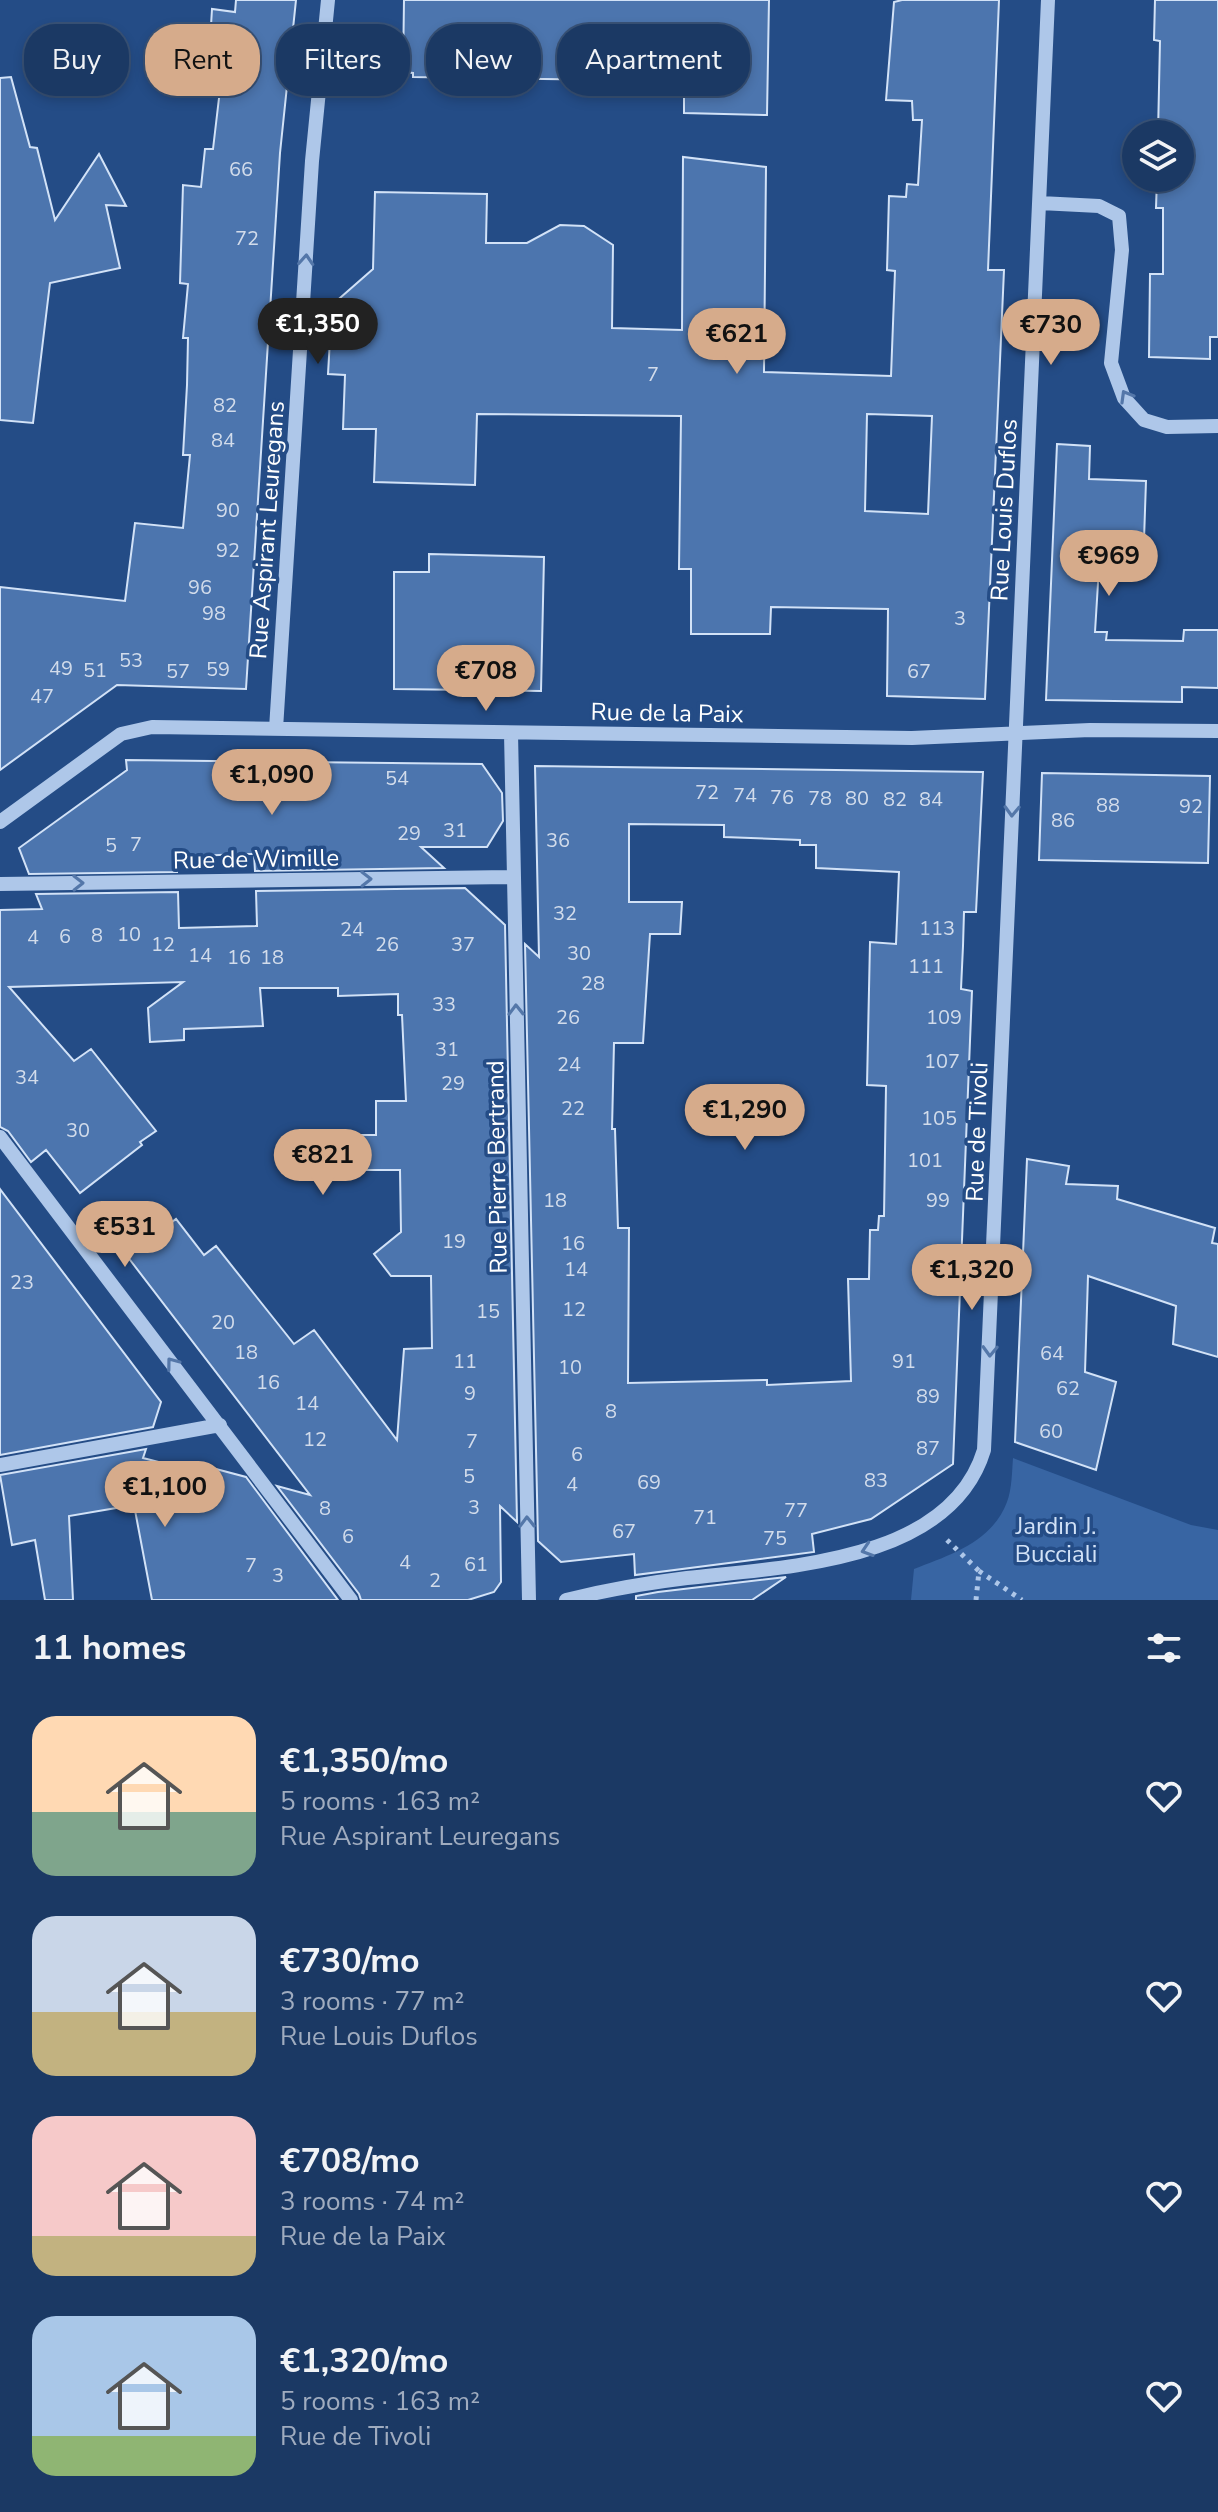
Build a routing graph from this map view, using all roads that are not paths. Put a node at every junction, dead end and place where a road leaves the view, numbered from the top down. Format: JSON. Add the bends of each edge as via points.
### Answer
{"nodes":[{"id":1,"x":328,"y":0,"type":"edge"},
{"id":2,"x":1048,"y":0,"type":"edge"},
{"id":3,"x":1040,"y":203,"type":"junction"},
{"id":4,"x":1218,"y":426,"type":"edge"},
{"id":5,"x":276,"y":729,"type":"junction"},
{"id":6,"x":1218,"y":731,"type":"edge"},
{"id":7,"x":511,"y":733,"type":"junction"},
{"id":8,"x":1015,"y":733,"type":"junction"},
{"id":9,"x":0,"y":822,"type":"edge"},
{"id":10,"x":513,"y":877,"type":"junction"},
{"id":11,"x":0,"y":884,"type":"edge"},
{"id":12,"x":0,"y":1137,"type":"edge"},
{"id":13,"x":220,"y":1425,"type":"junction"},
{"id":14,"x":0,"y":1465,"type":"edge"},
{"id":15,"x":351,"y":1600,"type":"edge"},
{"id":16,"x":529,"y":1600,"type":"edge"},
{"id":17,"x":566,"y":1600,"type":"edge"}],
"edges":[{"from":5,"to":1,"type":"street","name":"Rue Aspirant Leuregans","one_way":true,"via":[[314,138]]},
{"from":2,"to":3,"type":"street","name":"Rue Louis Duflos"},
{"from":4,"to":3,"type":"street","one_way":true,"via":[[1167,427],[1144,420],[1124,398],[1111,363],[1122,250],[1119,216],[1099,206]]},
{"from":3,"to":8,"type":"street","name":"Rue Louis Duflos"},
{"from":5,"to":7,"type":"street","name":"Rue de la Paix"},
{"from":5,"to":9,"type":"street","name":"Rue de la Paix","via":[[135,729]]},
{"from":6,"to":8,"type":"street","name":"Rue de la Paix"},
{"from":7,"to":8,"type":"street","name":"Rue de la Paix","via":[[912,738]]},
{"from":7,"to":10,"type":"street","name":"Rue Pierre Bertrand"},
{"from":8,"to":17,"type":"street","name":"Rue de Tivoli","one_way":true,"via":[[987,1433],[979,1466],[943,1510],[868,1551],[822,1562],[623,1586]]},
{"from":11,"to":10,"type":"street","name":"Rue de Wimille","one_way":true},
{"from":16,"to":10,"type":"street","name":"Rue Pierre Bertrand","one_way":true},
{"from":13,"to":12,"type":"street","one_way":true},
{"from":13,"to":14,"type":"street"},
{"from":13,"to":15,"type":"street"}]}
